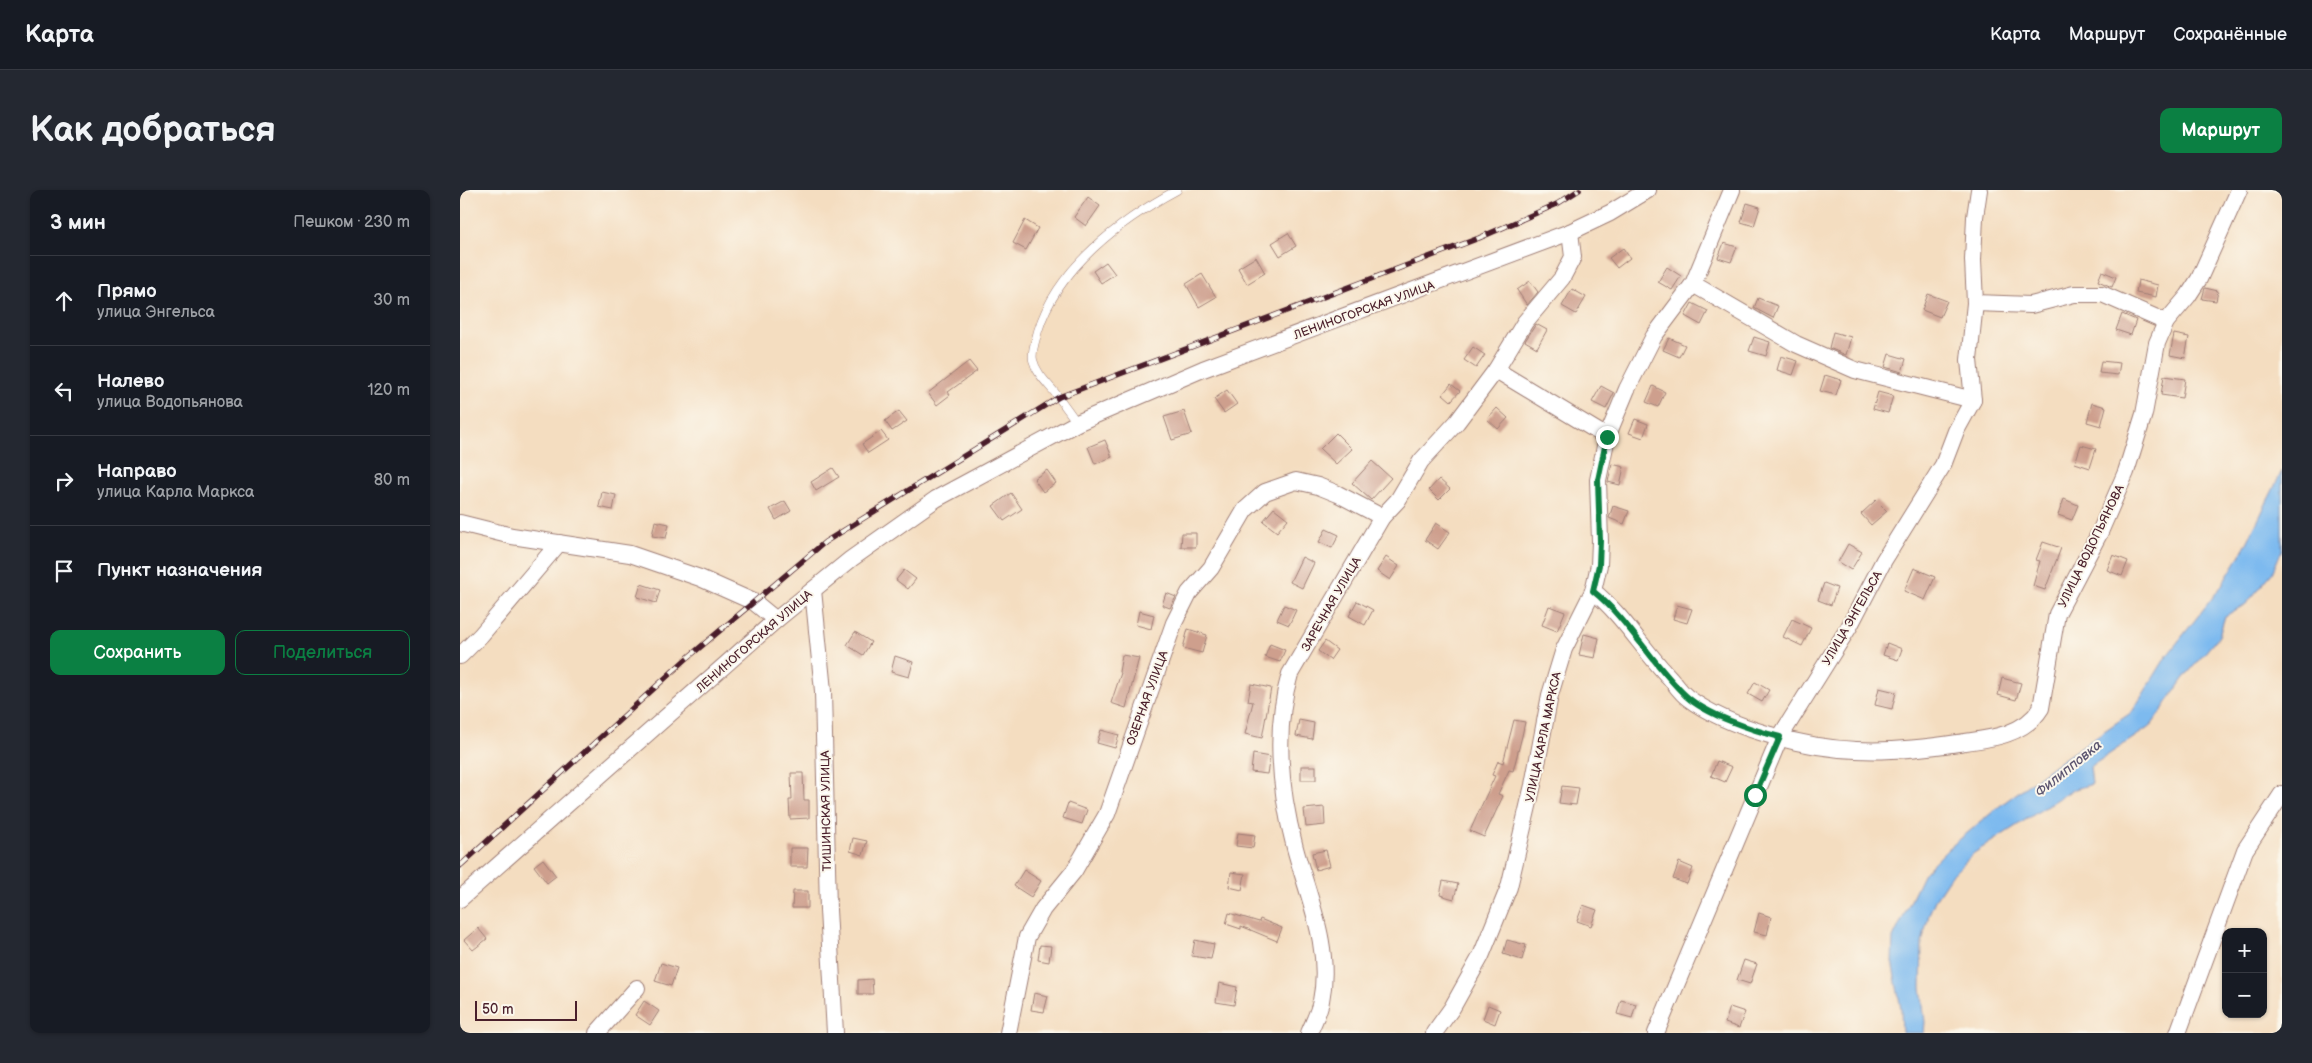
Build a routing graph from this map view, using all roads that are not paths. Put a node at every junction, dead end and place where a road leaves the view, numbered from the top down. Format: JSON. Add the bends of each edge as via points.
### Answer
{"nodes":[{"id":1,"x":1177,"y":190,"type":"edge"},
{"id":2,"x":1648,"y":190,"type":"edge"},
{"id":3,"x":1732,"y":190,"type":"edge"},
{"id":4,"x":1979,"y":190,"type":"edge"},
{"id":5,"x":2239,"y":190,"type":"edge"},
{"id":6,"x":1570,"y":232,"type":"junction"},
{"id":7,"x":1693,"y":284,"type":"junction"},
{"id":8,"x":1975,"y":303,"type":"junction"},
{"id":9,"x":2166,"y":322,"type":"junction"},
{"id":10,"x":1496,"y":370,"type":"junction"},
{"id":11,"x":1973,"y":400,"type":"junction"},
{"id":12,"x":1077,"y":423,"type":"junction"},
{"id":13,"x":1607,"y":437,"type":"junction"},
{"id":14,"x":1382,"y":517,"type":"junction"},
{"id":15,"x":460,"y":523,"type":"edge"},
{"id":16,"x":559,"y":543,"type":"junction"},
{"id":17,"x":813,"y":590,"type":"junction"},
{"id":18,"x":1593,"y":591,"type":"junction"},
{"id":19,"x":776,"y":620,"type":"junction"},
{"id":20,"x":460,"y":656,"type":"edge"},
{"id":21,"x":1780,"y":737,"type":"junction"},
{"id":22,"x":2282,"y":794,"type":"edge"},
{"id":23,"x":460,"y":899,"type":"edge"},
{"id":24,"x":637,"y":988,"type":"dead end"},
{"id":25,"x":597,"y":1033,"type":"edge"},
{"id":26,"x":835,"y":1033,"type":"edge"},
{"id":27,"x":1008,"y":1033,"type":"edge"},
{"id":28,"x":1309,"y":1033,"type":"edge"},
{"id":29,"x":1434,"y":1033,"type":"edge"},
{"id":30,"x":1656,"y":1033,"type":"edge"},
{"id":31,"x":2178,"y":1033,"type":"edge"}],
"edges":[{"from":1,"to":12,"type":"lane","via":[[1145,207],[1114,230],[1074,269],[1042,319],[1032,358],[1039,374]]},
{"from":2,"to":6,"type":"street","name":"ЛЕНИНОГОРСКАЯ УЛИЦА"},
{"from":3,"to":7,"type":"street","name":"УЛИЦА КАРЛА МАРКСА"},
{"from":4,"to":8,"type":"street","via":[[1973,260]]},
{"from":5,"to":9,"type":"street","name":"УЛИЦА ВОДОПЬЯНОВА","via":[[2199,279]]},
{"from":6,"to":10,"type":"street","name":"ЗАРЕЧНАЯ УЛИЦА","via":[[1573,257],[1562,278],[1525,322]]},
{"from":6,"to":12,"type":"street","name":"ЛЕНИНОГОРСКАЯ УЛИЦА","via":[[1203,369]]},
{"from":7,"to":11,"type":"street","via":[[1796,344],[1855,370]]},
{"from":7,"to":13,"type":"street","name":"УЛИЦА КАРЛА МАРКСА","via":[[1654,336]]},
{"from":8,"to":9,"type":"street","via":[[2031,306],[2074,294],[2102,294]]},
{"from":8,"to":11,"type":"street","via":[[1969,360]]},
{"from":9,"to":21,"type":"street","name":"УЛИЦА ВОДОПЬЯНОВА","via":[[2157,343],[2144,414],[2126,472],[2100,532],[2057,614],[2041,708],[2034,719],[2012,732],[1925,748],[1856,750]]},
{"from":10,"to":13,"type":"street"},
{"from":10,"to":14,"type":"street","name":"ЗАРЕЧНАЯ УЛИЦА","via":[[1457,422],[1421,461],[1398,500]]},
{"from":11,"to":21,"type":"street","name":"УЛИЦА ЭНГЕЛЬСА","via":[[1943,465],[1884,560],[1849,628]]},
{"from":12,"to":17,"type":"street","name":"ЛЕНИНОГОРСКАЯ УЛИЦА","via":[[936,498]]},
{"from":13,"to":18,"type":"street","name":"УЛИЦА КАРЛА МАРКСА","via":[[1598,480],[1599,565]]},
{"from":14,"to":27,"type":"street","name":"ОЗЕРНАЯ УЛИЦА","via":[[1332,491],[1296,481],[1265,492],[1245,510],[1211,568],[1189,593],[1174,623],[1107,814],[1074,871],[1043,909],[1027,937]]},
{"from":14,"to":28,"type":"street","name":"ЗАРЕЧНАЯ УЛИЦА","via":[[1290,674],[1282,700],[1279,752],[1283,787],[1294,846],[1319,928],[1324,970],[1321,1001]]},
{"from":15,"to":16,"type":"street"},
{"from":16,"to":19,"type":"street","via":[[639,557],[700,578],[754,602]]},
{"from":16,"to":20,"type":"street"},
{"from":17,"to":19,"type":"street","name":"ЛЕНИНОГОРСКАЯ УЛИЦА"},
{"from":17,"to":26,"type":"street","name":"ТИШИНСКАЯ УЛИЦА","via":[[823,691],[828,910]]},
{"from":18,"to":21,"type":"street","name":"УЛИЦА ВОДОПЬЯНОВА","via":[[1610,604],[1654,662],[1688,697],[1747,728]]},
{"from":18,"to":29,"type":"street","name":"УЛИЦА КАРЛА МАРКСА","via":[[1564,649],[1550,695],[1509,887],[1481,956]]},
{"from":19,"to":23,"type":"street","name":"ЛЕНИНОГОРСКАЯ УЛИЦА"},
{"from":21,"to":30,"type":"street","name":"УЛИЦА ЭНГЕЛЬСА"},
{"from":22,"to":31,"type":"street","via":[[2245,850]]},
{"from":24,"to":25,"type":"street"}]}
